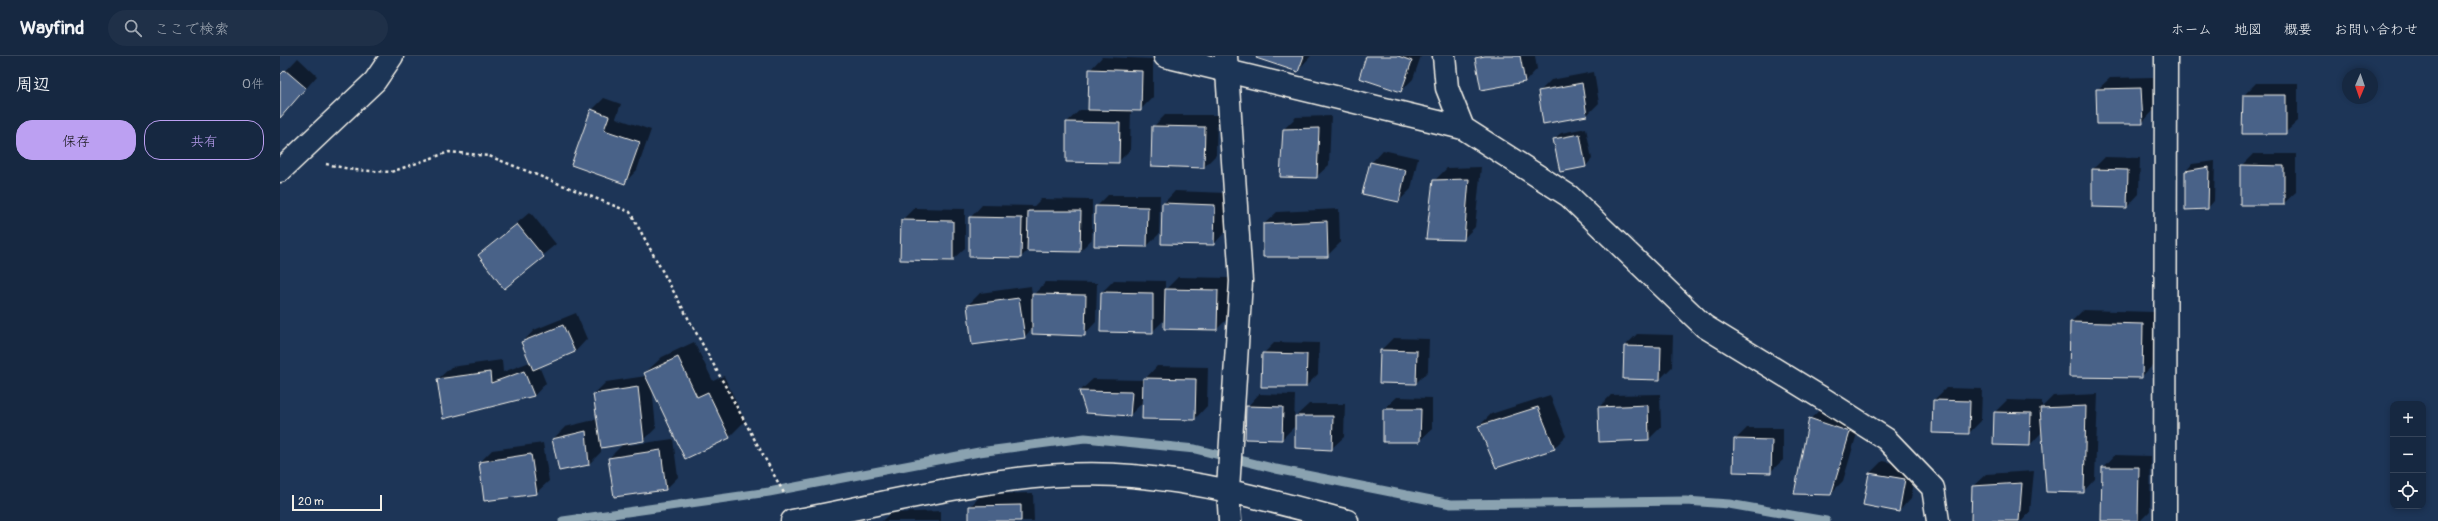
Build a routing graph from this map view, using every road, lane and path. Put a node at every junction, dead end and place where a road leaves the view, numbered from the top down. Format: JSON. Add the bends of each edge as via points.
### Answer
{"nodes":[{"id":1,"x":392,"y":56,"type":"edge"},
{"id":2,"x":1165,"y":56,"type":"edge"},
{"id":3,"x":1444,"y":56,"type":"edge"},
{"id":4,"x":2166,"y":56,"type":"edge"},
{"id":5,"x":1227,"y":64,"type":"edge"},
{"id":6,"x":1463,"y":128,"type":"junction"},
{"id":7,"x":288,"y":164,"type":"edge"},
{"id":8,"x":1228,"y":489,"type":"junction"},
{"id":9,"x":795,"y":520,"type":"edge"},
{"id":10,"x":1230,"y":521,"type":"edge"},
{"id":11,"x":1347,"y":521,"type":"edge"},
{"id":12,"x":1938,"y":521,"type":"edge"},
{"id":13,"x":2166,"y":521,"type":"edge"}],
"edges":[{"from":1,"to":7,"type":"street","via":[[375,81]]},
{"from":2,"to":5,"type":"street"},
{"from":3,"to":6,"type":"street","via":[[1447,88]]},
{"from":4,"to":13,"type":"street"},
{"from":5,"to":6,"type":"street"},
{"from":5,"to":8,"type":"street","via":[[1241,281]]},
{"from":6,"to":12,"type":"street","via":[[1569,196],[1704,326],[1886,439],[1933,488]]},
{"from":7,"to":9,"type":"path","via":[[390,172],[448,152],[489,156],[630,212]]},
{"from":8,"to":9,"type":"street","via":[[1131,476],[1069,476],[970,487]]},
{"from":8,"to":10,"type":"street"},
{"from":8,"to":11,"type":"street"}]}
